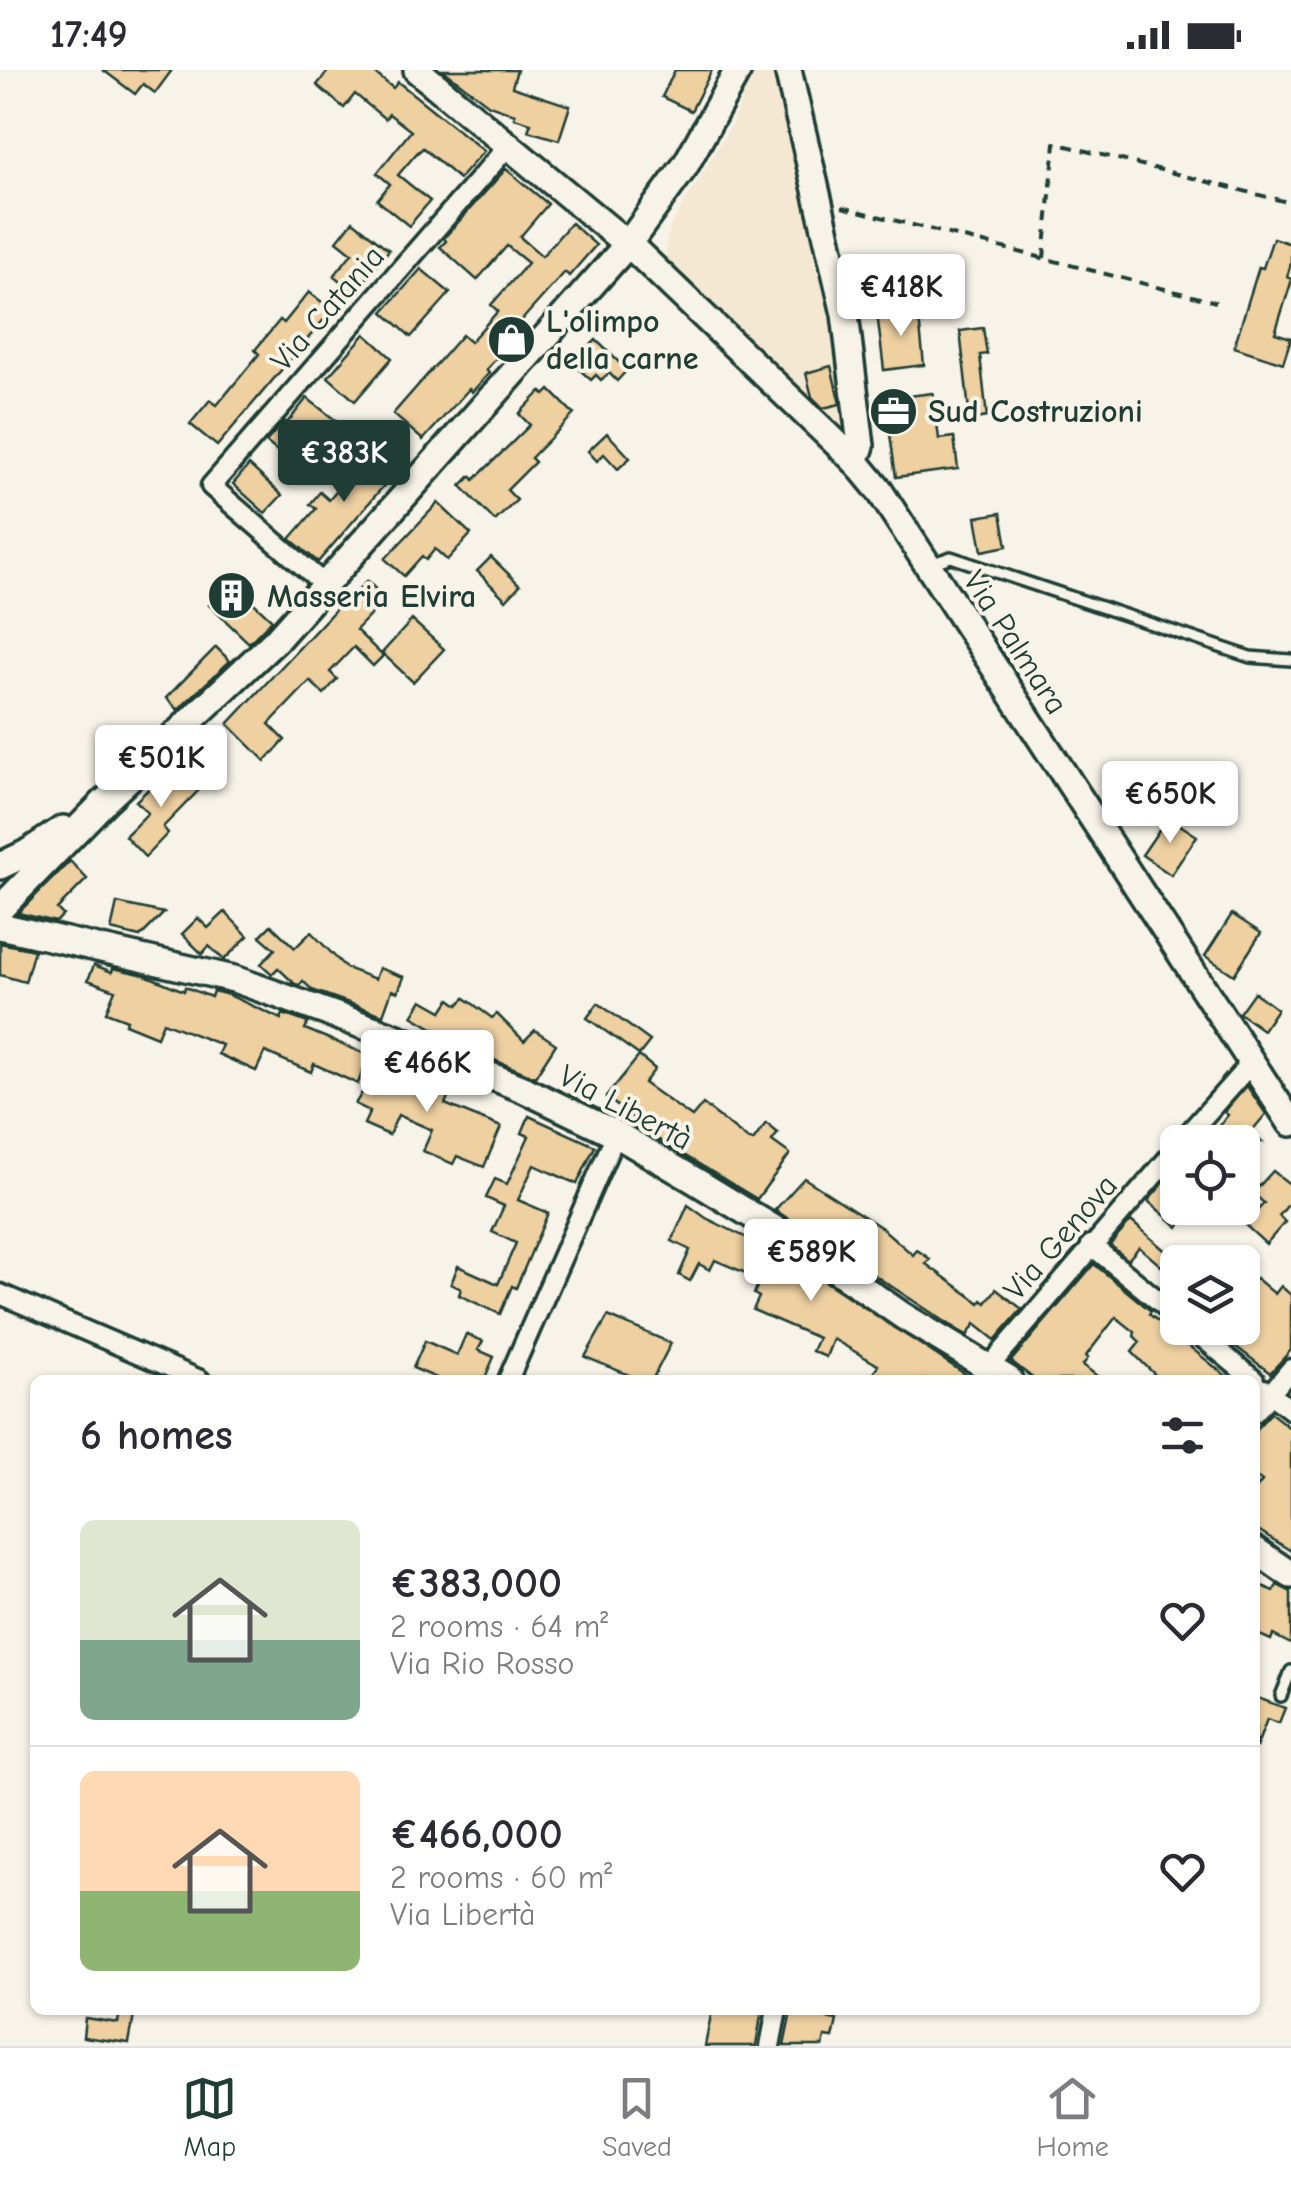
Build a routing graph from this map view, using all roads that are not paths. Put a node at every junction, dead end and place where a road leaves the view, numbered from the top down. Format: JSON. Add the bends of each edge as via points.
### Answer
{"nodes":[{"id":1,"x":417,"y":70,"type":"edge"},
{"id":2,"x":738,"y":70,"type":"edge"},
{"id":3,"x":788,"y":70,"type":"edge"},
{"id":4,"x":508,"y":145,"type":"junction"},
{"id":5,"x":628,"y":244,"type":"junction"},
{"id":6,"x":856,"y":460,"type":"junction"},
{"id":7,"x":928,"y":565,"type":"junction"},
{"id":8,"x":326,"y":586,"type":"junction"},
{"id":9,"x":1291,"y":660,"type":"edge"},
{"id":10,"x":105,"y":800,"type":"junction"},
{"id":11,"x":0,"y":866,"type":"edge"},
{"id":12,"x":0,"y":910,"type":"edge"},
{"id":13,"x":0,"y":926,"type":"edge"},
{"id":14,"x":1252,"y":1062,"type":"junction"},
{"id":15,"x":1291,"y":1123,"type":"edge"},
{"id":16,"x":1197,"y":1125,"type":"edge"},
{"id":17,"x":616,"y":1134,"type":"junction"},
{"id":18,"x":1160,"y":1167,"type":"edge"},
{"id":19,"x":1091,"y":1245,"type":"junction"},
{"id":20,"x":0,"y":1294,"type":"edge"},
{"id":21,"x":1160,"y":1301,"type":"edge"},
{"id":22,"x":1212,"y":1345,"type":"edge"},
{"id":23,"x":1291,"y":1369,"type":"edge"},
{"id":24,"x":999,"y":1374,"type":"edge"},
{"id":25,"x":188,"y":1375,"type":"edge"},
{"id":26,"x":510,"y":1375,"type":"edge"},
{"id":27,"x":1248,"y":1375,"type":"edge"},
{"id":28,"x":1260,"y":1385,"type":"edge"},
{"id":29,"x":1270,"y":1394,"type":"junction"},
{"id":30,"x":1260,"y":1406,"type":"edge"},
{"id":31,"x":1291,"y":1410,"type":"edge"},
{"id":32,"x":1260,"y":1553,"type":"edge"},
{"id":33,"x":1291,"y":1575,"type":"edge"},
{"id":34,"x":1291,"y":1671,"type":"edge"},
{"id":35,"x":1281,"y":1696,"type":"dead end"},
{"id":36,"x":776,"y":2015,"type":"edge"},
{"id":37,"x":770,"y":2046,"type":"edge"}],
"edges":[{"from":1,"to":4,"type":"street","name":"Via Palmara"},
{"from":2,"to":5,"type":"street","via":[[684,166]]},
{"from":3,"to":6,"type":"street","via":[[844,314],[861,446]]},
{"from":4,"to":5,"type":"street","name":"Via Palmara"},
{"from":4,"to":8,"type":"street","name":"Via Catania","via":[[211,486]]},
{"from":5,"to":6,"type":"street","name":"Via Palmara"},
{"from":5,"to":8,"type":"street"},
{"from":6,"to":7,"type":"street","name":"Via Palmara"},
{"from":7,"to":9,"type":"lane","via":[[950,556],[1250,657]]},
{"from":7,"to":14,"type":"street","name":"Via Palmara"},
{"from":8,"to":10,"type":"street"},
{"from":10,"to":11,"type":"street"},
{"from":10,"to":12,"type":"street"},
{"from":13,"to":17,"type":"street","name":"Via Libertà","via":[[234,979],[411,1043]]},
{"from":14,"to":15,"type":"street","name":"Via Palmara"},
{"from":14,"to":16,"type":"street","name":"Via Genova"},
{"from":17,"to":24,"type":"street","name":"Via Libertà"},
{"from":17,"to":26,"type":"street"},
{"from":18,"to":19,"type":"street","name":"Via Genova"},
{"from":19,"to":21,"type":"street"},
{"from":19,"to":24,"type":"street","name":"Via Genova"},
{"from":20,"to":25,"type":"street"},
{"from":22,"to":27,"type":"street"},
{"from":23,"to":29,"type":"street"},
{"from":28,"to":29,"type":"street"},
{"from":29,"to":30,"type":"street"},
{"from":29,"to":31,"type":"street"},
{"from":32,"to":33,"type":"street"},
{"from":34,"to":35,"type":"lane"},
{"from":36,"to":37,"type":"street"}]}
